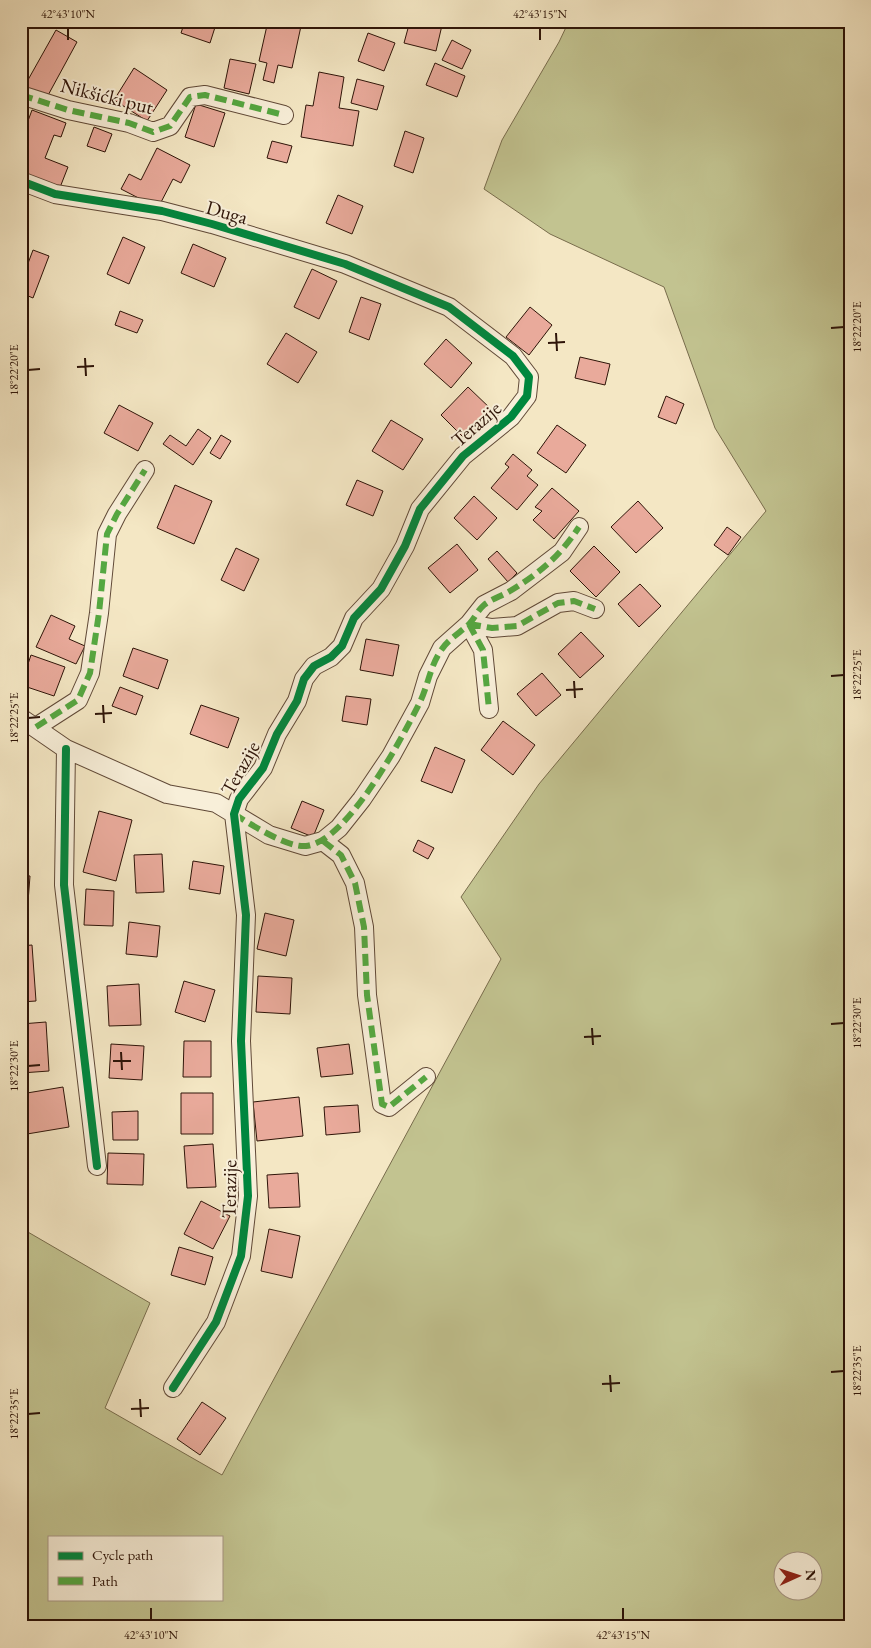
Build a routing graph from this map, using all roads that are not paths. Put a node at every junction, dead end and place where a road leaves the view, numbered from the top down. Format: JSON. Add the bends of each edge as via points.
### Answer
{"nodes":[{"id":1,"x":21,"y":95,"type":"edge"},
{"id":2,"x":284,"y":116,"type":"dead end"},
{"id":3,"x":21,"y":181,"type":"edge"},
{"id":4,"x":418,"y":294,"type":"joint"},
{"id":5,"x":145,"y":470,"type":"dead end"},
{"id":6,"x":579,"y":527,"type":"dead end"},
{"id":7,"x":595,"y":609,"type":"dead end"},
{"id":8,"x":469,"y":624,"type":"junction"},
{"id":9,"x":489,"y":709,"type":"dead end"},
{"id":10,"x":28,"y":722,"type":"edge"},
{"id":11,"x":66,"y":750,"type":"junction"},
{"id":12,"x":234,"y":814,"type":"junction"},
{"id":13,"x":323,"y":841,"type":"junction"},
{"id":14,"x":426,"y":1077,"type":"dead end"},
{"id":15,"x":97,"y":1166,"type":"dead end"},
{"id":16,"x":172,"y":1388,"type":"dead end"}],
"edges":[{"from":1,"to":2,"type":"street","name":"Nikšićki put","via":[[153,132],[170,126],[190,97],[205,95]]},
{"from":3,"to":4,"type":"street","name":"Duga","via":[[54,194],[115,202],[212,224],[345,264]]},
{"from":4,"to":12,"type":"street","name":"Terazije","via":[[449,307],[513,356],[529,377],[527,396],[511,417],[462,456],[420,509],[405,546],[381,589],[354,618],[342,646],[331,657],[314,666],[304,679],[297,701],[276,734],[263,768],[239,798]]},
{"from":5,"to":10,"type":"street","name":"Terazije","via":[[107,534],[90,673],[78,700]]},
{"from":6,"to":8,"type":"street","via":[[562,552],[527,580],[484,605]]},
{"from":7,"to":8,"type":"street","via":[[574,601],[558,603],[517,626],[492,628]]},
{"from":8,"to":9,"type":"street","via":[[482,650]]},
{"from":8,"to":13,"type":"street","via":[[442,648],[428,676],[420,703],[390,756],[362,799],[339,828]]},
{"from":10,"to":11,"type":"street","name":"Terazije"},
{"from":11,"to":12,"type":"street","name":"Terazije","via":[[167,794],[216,803]]},
{"from":11,"to":15,"type":"street","via":[[64,885]]},
{"from":12,"to":13,"type":"street","name":"Terazije","via":[[269,835],[304,846]]},
{"from":12,"to":16,"type":"street","name":"Terazije","via":[[246,915],[241,1041],[248,1196],[241,1256],[216,1322]]},
{"from":13,"to":14,"type":"street","via":[[341,854],[355,883],[364,927],[367,995],[382,1104],[389,1107]]}]}
